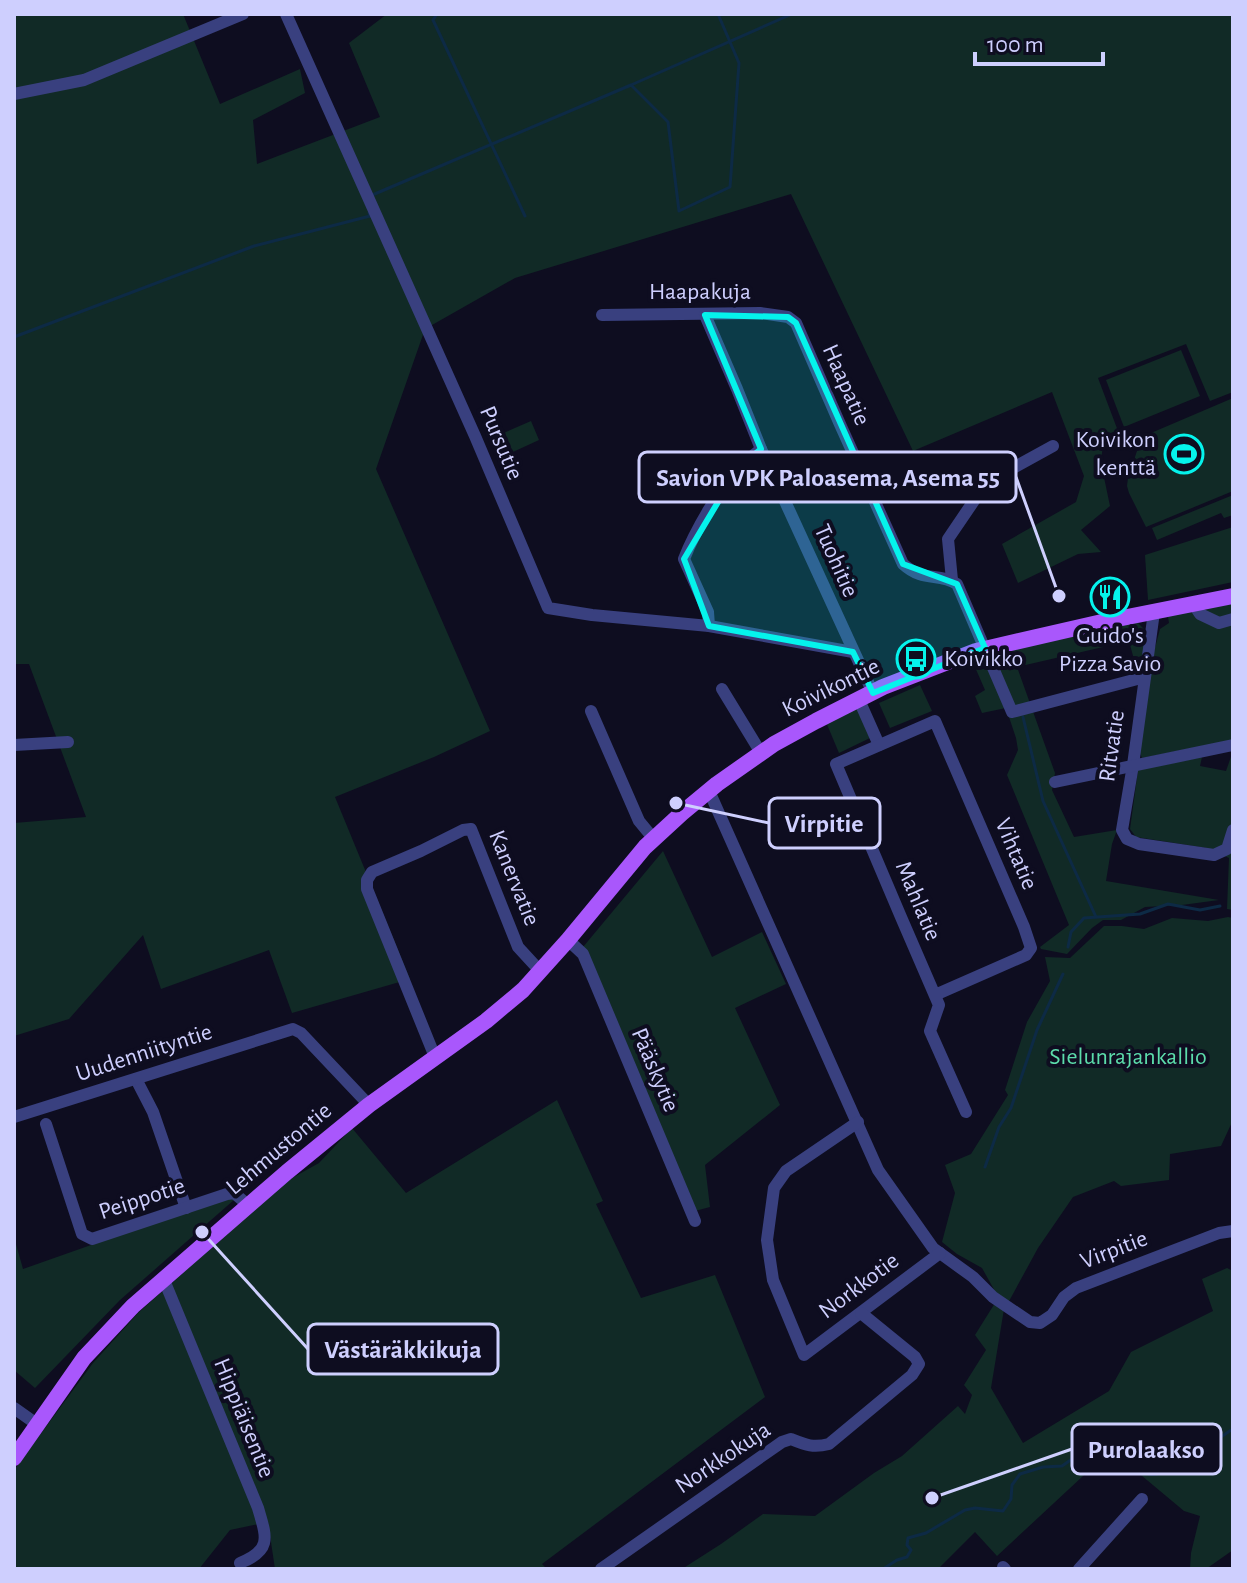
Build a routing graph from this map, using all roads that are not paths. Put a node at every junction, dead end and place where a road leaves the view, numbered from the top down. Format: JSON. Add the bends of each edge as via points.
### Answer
{"nodes":[{"id":1,"x":243,"y":14,"type":"edge"},
{"id":2,"x":286,"y":14,"type":"edge"},
{"id":3,"x":14,"y":94,"type":"edge"},
{"id":4,"x":602,"y":315,"type":"dead end"},
{"id":5,"x":705,"y":315,"type":"junction"},
{"id":6,"x":796,"y":323,"type":"joint"},
{"id":7,"x":1053,"y":446,"type":"dead end"},
{"id":8,"x":761,"y":449,"type":"junction"},
{"id":9,"x":952,"y":580,"type":"junction"},
{"id":10,"x":1233,"y":596,"type":"edge"},
{"id":11,"x":1194,"y":605,"type":"junction"},
{"id":12,"x":1154,"y":612,"type":"junction"},
{"id":13,"x":1233,"y":619,"type":"edge"},
{"id":14,"x":709,"y":626,"type":"junction"},
{"id":15,"x":985,"y":648,"type":"junction"},
{"id":16,"x":853,"y":652,"type":"junction"},
{"id":17,"x":1145,"y":677,"type":"junction"},
{"id":18,"x":722,"y":689,"type":"dead end"},
{"id":19,"x":866,"y":696,"type":"junction"},
{"id":20,"x":591,"y":711,"type":"dead end"},
{"id":21,"x":68,"y":742,"type":"dead end"},
{"id":22,"x":885,"y":742,"type":"junction"},
{"id":23,"x":14,"y":745,"type":"edge"},
{"id":24,"x":1233,"y":745,"type":"edge"},
{"id":25,"x":761,"y":753,"type":"junction"},
{"id":26,"x":1133,"y":765,"type":"junction"},
{"id":27,"x":1055,"y":782,"type":"dead end"},
{"id":28,"x":709,"y":791,"type":"junction"},
{"id":29,"x":1233,"y":830,"type":"edge"},
{"id":30,"x":653,"y":838,"type":"junction"},
{"id":31,"x":568,"y":940,"type":"junction"},
{"id":32,"x":541,"y":972,"type":"junction"},
{"id":33,"x":935,"y":995,"type":"junction"},
{"id":34,"x":435,"y":1057,"type":"junction"},
{"id":35,"x":136,"y":1079,"type":"junction"},
{"id":36,"x":369,"y":1105,"type":"junction"},
{"id":37,"x":966,"y":1112,"type":"dead end"},
{"id":38,"x":14,"y":1117,"type":"edge"},
{"id":39,"x":858,"y":1122,"type":"junction"},
{"id":40,"x":46,"y":1124,"type":"dead end"},
{"id":41,"x":248,"y":1205,"type":"junction"},
{"id":42,"x":186,"y":1208,"type":"junction"},
{"id":43,"x":695,"y":1221,"type":"dead end"},
{"id":44,"x":1233,"y":1231,"type":"edge"},
{"id":45,"x":940,"y":1253,"type":"junction"},
{"id":46,"x":164,"y":1280,"type":"junction"},
{"id":47,"x":861,"y":1313,"type":"junction"},
{"id":48,"x":14,"y":1408,"type":"edge"},
{"id":49,"x":38,"y":1425,"type":"junction"},
{"id":50,"x":14,"y":1458,"type":"edge"},
{"id":51,"x":1142,"y":1499,"type":"dead end"},
{"id":52,"x":240,"y":1563,"type":"dead end"},
{"id":53,"x":601,"y":1569,"type":"edge"},
{"id":54,"x":1079,"y":1569,"type":"edge"}],
"edges":[{"from":1,"to":3,"type":"street","via":[[84,80]]},
{"from":2,"to":14,"type":"street","name":"Pursutie","via":[[548,608]]},
{"from":4,"to":5,"type":"street","name":"Haapakuja"},
{"from":5,"to":6,"type":"street","name":"Haapakuja","via":[[760,313]]},
{"from":5,"to":8,"type":"street","name":"Tuohitie"},
{"from":6,"to":9,"type":"street","name":"Haapatie","via":[[903,564],[918,574]]},
{"from":7,"to":9,"type":"street","via":[[986,483],[948,539]]},
{"from":8,"to":14,"type":"street","via":[[725,485],[684,559]]},
{"from":8,"to":16,"type":"street","name":"Tuohitie"},
{"from":9,"to":15,"type":"street","via":[[961,589]]},
{"from":10,"to":11,"type":"main road","name":"Koivikontie"},
{"from":11,"to":12,"type":"main road","name":"Koivikontie"},
{"from":11,"to":13,"type":"street","via":[[1219,623]]},
{"from":12,"to":15,"type":"main road","name":"Koivikontie"},
{"from":12,"to":17,"type":"street","name":"Ritvatie"},
{"from":14,"to":16,"type":"street","name":"Pursutie"},
{"from":15,"to":17,"type":"street","via":[[1012,712]]},
{"from":15,"to":19,"type":"main road","name":"Koivikontie"},
{"from":16,"to":19,"type":"street","name":"Tuohitie"},
{"from":17,"to":26,"type":"street","name":"Ritvatie"},
{"from":18,"to":25,"type":"street"},
{"from":19,"to":22,"type":"street","name":"Tuohitie"},
{"from":19,"to":25,"type":"main road","name":"Koivikontie"},
{"from":20,"to":30,"type":"street","via":[[639,821]]},
{"from":21,"to":23,"type":"street"},
{"from":22,"to":33,"type":"street","name":"Mahlatie","via":[[834,760]]},
{"from":22,"to":33,"type":"street","name":"Vihtatie","via":[[935,721],[1031,944],[1026,955]]},
{"from":24,"to":26,"type":"street"},
{"from":25,"to":28,"type":"main road","name":"Koivikontie"},
{"from":26,"to":27,"type":"street"},
{"from":26,"to":29,"type":"street","name":"Ritvatie","via":[[1122,830],[1127,839],[1214,855],[1227,849]]},
{"from":28,"to":30,"type":"main road","name":"Koivikontie"},
{"from":28,"to":39,"type":"street","name":"Virpitie"},
{"from":30,"to":31,"type":"main road","name":"Koivikontie"},
{"from":31,"to":32,"type":"main road","name":"Lehmustontie"},
{"from":31,"to":43,"type":"street","name":"Pääskytie","via":[[585,958]]},
{"from":32,"to":34,"type":"main road","name":"Lehmustontie"},
{"from":32,"to":34,"type":"street","name":"Kanervatie","via":[[518,947],[471,829],[372,872],[367,889]]},
{"from":33,"to":37,"type":"street","name":"Mahlatie","via":[[939,1005],[930,1031]]},
{"from":34,"to":36,"type":"main road","name":"Lehmustontie"},
{"from":35,"to":36,"type":"street","name":"Uudenniityntie","via":[[293,1029]]},
{"from":35,"to":38,"type":"street","name":"Uudenniityntie"},
{"from":35,"to":42,"type":"street"},
{"from":36,"to":41,"type":"main road","name":"Lehmustontie"},
{"from":39,"to":45,"type":"street","name":"Virpitie","via":[[878,1170]]},
{"from":39,"to":47,"type":"street","name":"Norkkotie","via":[[786,1171],[774,1188],[767,1240],[773,1280],[804,1355]]},
{"from":40,"to":42,"type":"street","name":"Peippotie","via":[[82,1234],[92,1239]]},
{"from":41,"to":42,"type":"street","name":"Peippotie","via":[[234,1193]]},
{"from":41,"to":46,"type":"main road","name":"Lehmustontie"},
{"from":44,"to":45,"type":"street","name":"Virpitie","via":[[1076,1288],[1040,1323],[1015,1313]]},
{"from":45,"to":47,"type":"street","name":"Norkkotie"},
{"from":46,"to":49,"type":"main road","name":"Lehmustontie","via":[[84,1358]]},
{"from":46,"to":52,"type":"street","name":"Hippiäisentie","via":[[265,1531],[258,1554]]},
{"from":47,"to":53,"type":"street","name":"Norkkokuja","via":[[915,1357],[919,1364],[912,1375],[829,1444],[816,1448],[791,1439],[782,1442]]},
{"from":48,"to":49,"type":"street"},
{"from":49,"to":50,"type":"main road","name":"Lehmustontie"},
{"from":51,"to":54,"type":"street"}]}
